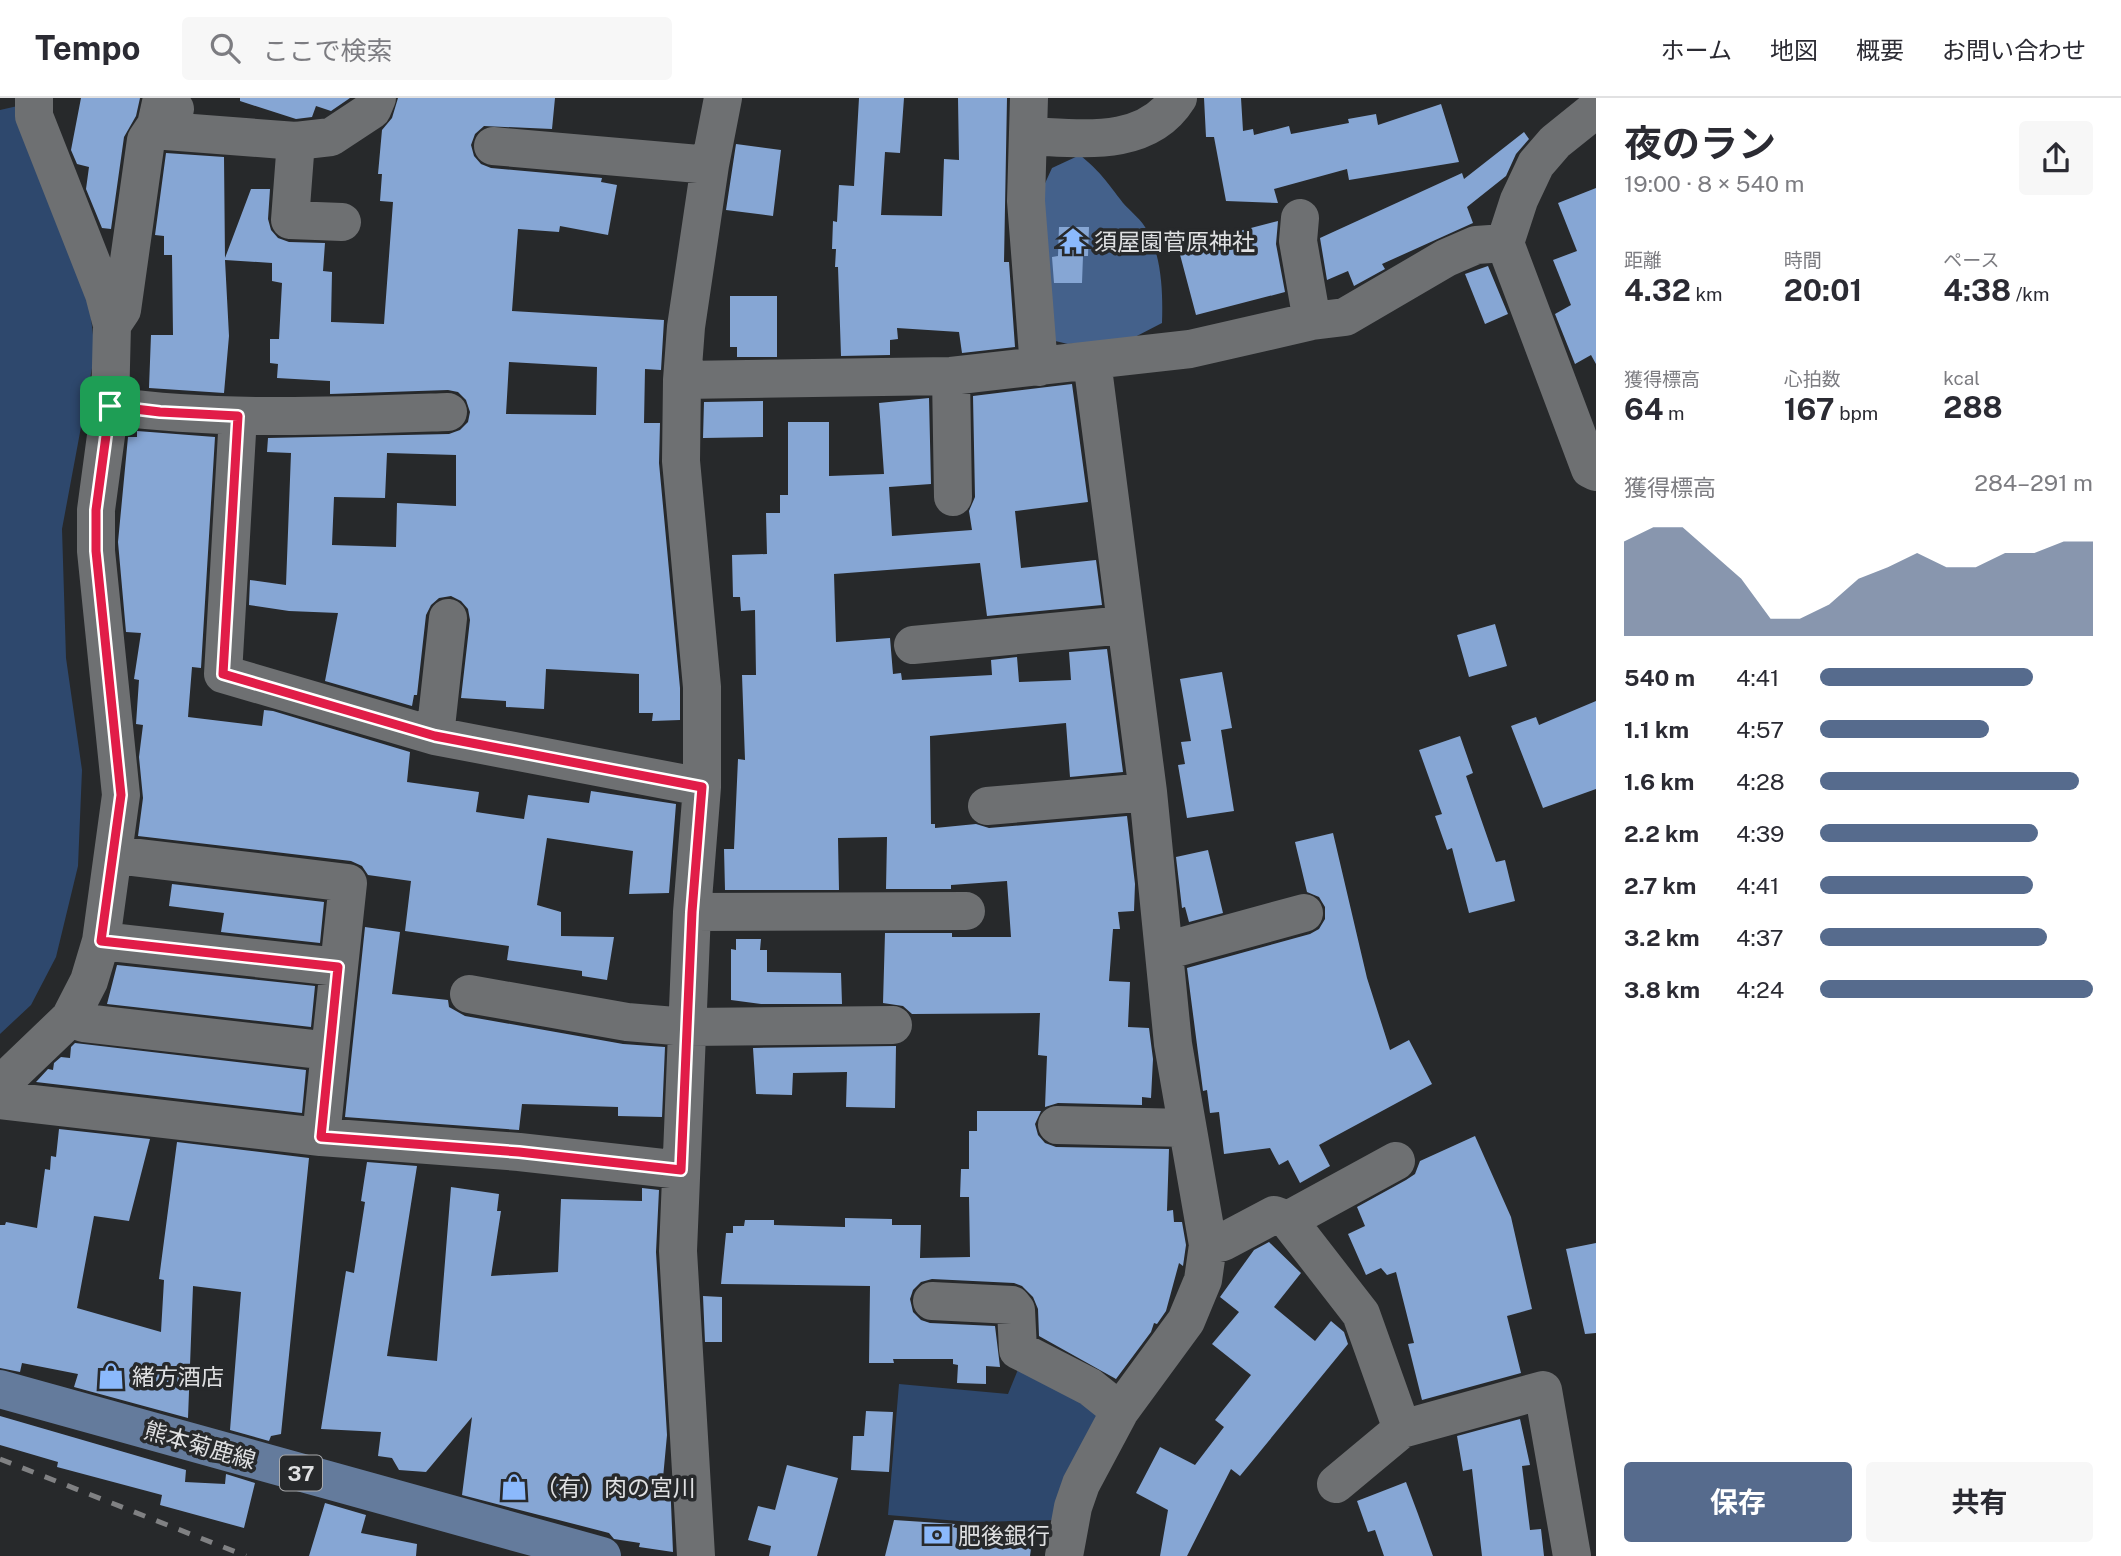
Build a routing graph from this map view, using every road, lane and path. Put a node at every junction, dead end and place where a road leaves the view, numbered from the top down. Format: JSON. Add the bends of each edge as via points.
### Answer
{"nodes":[{"id":1,"x":34,"y":98,"type":"edge"},
{"id":2,"x":186,"y":98,"type":"edge"},
{"id":3,"x":377,"y":98,"type":"edge"},
{"id":4,"x":723,"y":98,"type":"edge"},
{"id":5,"x":1029,"y":98,"type":"edge"},
{"id":6,"x":1178,"y":98,"type":"edge"},
{"id":7,"x":1595,"y":105,"type":"edge"},
{"id":8,"x":159,"y":112,"type":"edge"},
{"id":9,"x":1028,"y":136,"type":"junction"},
{"id":10,"x":296,"y":141,"type":"junction"},
{"id":11,"x":493,"y":146,"type":"dead end"},
{"id":12,"x":710,"y":165,"type":"junction"},
{"id":13,"x":1300,"y":218,"type":"dead end"},
{"id":14,"x":342,"y":222,"type":"dead end"},
{"id":15,"x":1505,"y":243,"type":"junction"},
{"id":16,"x":1312,"y":321,"type":"junction"},
{"id":17,"x":112,"y":325,"type":"junction"},
{"id":18,"x":1092,"y":361,"type":"junction"},
{"id":19,"x":1039,"y":367,"type":"junction"},
{"id":20,"x":951,"y":376,"type":"junction"},
{"id":21,"x":682,"y":380,"type":"junction"},
{"id":22,"x":110,"y":406,"type":"junction"},
{"id":23,"x":448,"y":412,"type":"dead end"},
{"id":24,"x":238,"y":416,"type":"junction"},
{"id":25,"x":1596,"y":472,"type":"edge"},
{"id":26,"x":953,"y":497,"type":"dead end"},
{"id":27,"x":448,"y":618,"type":"dead end"},
{"id":28,"x":1125,"y":625,"type":"junction"},
{"id":29,"x":913,"y":645,"type":"dead end"},
{"id":30,"x":435,"y":736,"type":"junction"},
{"id":31,"x":702,"y":787,"type":"junction"},
{"id":32,"x":1148,"y":792,"type":"junction"},
{"id":33,"x":987,"y":806,"type":"dead end"},
{"id":34,"x":115,"y":855,"type":"junction"},
{"id":35,"x":966,"y":911,"type":"dead end"},
{"id":36,"x":692,"y":912,"type":"junction"},
{"id":37,"x":1304,"y":913,"type":"dead end"},
{"id":38,"x":101,"y":941,"type":"junction"},
{"id":39,"x":1165,"y":951,"type":"junction"},
{"id":40,"x":338,"y":967,"type":"junction"},
{"id":41,"x":469,"y":994,"type":"dead end"},
{"id":42,"x":70,"y":1018,"type":"junction"},
{"id":43,"x":893,"y":1025,"type":"dead end"},
{"id":44,"x":687,"y":1027,"type":"junction"},
{"id":45,"x":330,"y":1051,"type":"junction"},
{"id":46,"x":0,"y":1085,"type":"edge"},
{"id":47,"x":0,"y":1101,"type":"edge"},
{"id":48,"x":1057,"y":1125,"type":"dead end"},
{"id":49,"x":1186,"y":1128,"type":"junction"},
{"id":50,"x":321,"y":1137,"type":"junction"},
{"id":51,"x":1396,"y":1161,"type":"dead end"},
{"id":52,"x":681,"y":1170,"type":"junction"},
{"id":53,"x":1288,"y":1220,"type":"junction"},
{"id":54,"x":1209,"y":1245,"type":"junction"},
{"id":55,"x":932,"y":1301,"type":"dead end"},
{"id":56,"x":0,"y":1389,"type":"edge"},
{"id":57,"x":1120,"y":1411,"type":"junction"},
{"id":58,"x":1402,"y":1429,"type":"junction"},
{"id":59,"x":1336,"y":1484,"type":"dead end"},
{"id":60,"x":602,"y":1556,"type":"edge"},
{"id":61,"x":696,"y":1556,"type":"edge"},
{"id":62,"x":1065,"y":1556,"type":"edge"},
{"id":63,"x":1572,"y":1556,"type":"edge"}],
"edges":[{"from":1,"to":17,"type":"street","via":[[34,116]]},
{"from":2,"to":8,"type":"street"},
{"from":3,"to":10,"type":"street","via":[[372,110],[331,136]]},
{"from":4,"to":12,"type":"street"},
{"from":5,"to":9,"type":"street"},
{"from":6,"to":9,"type":"street","via":[[1172,108],[1130,134],[1106,138]]},
{"from":7,"to":15,"type":"street","via":[[1536,164]]},
{"from":8,"to":10,"type":"street","via":[[166,131]]},
{"from":8,"to":17,"type":"street","via":[[146,140],[122,310]]},
{"from":9,"to":19,"type":"street","via":[[1026,201]]},
{"from":10,"to":14,"type":"street","via":[[290,220]]},
{"from":11,"to":12,"type":"street"},
{"from":12,"to":21,"type":"street"},
{"from":13,"to":16,"type":"street","via":[[1298,241]]},
{"from":15,"to":16,"type":"street","via":[[1476,245],[1345,317]]},
{"from":15,"to":25,"type":"street","via":[[1590,470]]},
{"from":16,"to":18,"type":"street","via":[[1190,349]]},
{"from":17,"to":22,"type":"street"},
{"from":18,"to":19,"type":"street"},
{"from":18,"to":28,"type":"street"},
{"from":19,"to":20,"type":"street"},
{"from":20,"to":21,"type":"street"},
{"from":20,"to":26,"type":"street"},
{"from":21,"to":31,"type":"street","via":[[681,461],[702,687]]},
{"from":22,"to":24,"type":"street"},
{"from":22,"to":34,"type":"street","via":[[96,510],[96,551],[121,795]]},
{"from":23,"to":24,"type":"street"},
{"from":24,"to":30,"type":"street","via":[[223,674]]},
{"from":27,"to":30,"type":"street"},
{"from":28,"to":29,"type":"street"},
{"from":28,"to":32,"type":"street"},
{"from":30,"to":31,"type":"street"},
{"from":31,"to":36,"type":"street"},
{"from":32,"to":33,"type":"street"},
{"from":32,"to":39,"type":"street"},
{"from":34,"to":38,"type":"street"},
{"from":34,"to":40,"type":"street","via":[[348,883]]},
{"from":35,"to":36,"type":"street"},
{"from":36,"to":44,"type":"street"},
{"from":37,"to":39,"type":"street"},
{"from":38,"to":40,"type":"street"},
{"from":38,"to":42,"type":"street","via":[[89,981]]},
{"from":39,"to":49,"type":"street"},
{"from":40,"to":45,"type":"street"},
{"from":41,"to":44,"type":"street","via":[[627,1022]]},
{"from":42,"to":45,"type":"street"},
{"from":42,"to":46,"type":"street"},
{"from":43,"to":44,"type":"street"},
{"from":44,"to":52,"type":"street"},
{"from":45,"to":50,"type":"street"},
{"from":47,"to":50,"type":"street"},
{"from":48,"to":49,"type":"street"},
{"from":49,"to":54,"type":"street"},
{"from":50,"to":52,"type":"street"},
{"from":51,"to":53,"type":"street"},
{"from":52,"to":61,"type":"street","via":[[682,1360]]},
{"from":53,"to":54,"type":"street","via":[[1274,1215]]},
{"from":53,"to":58,"type":"street","via":[[1360,1314]]},
{"from":54,"to":57,"type":"street","via":[[1203,1280],[1186,1321]]},
{"from":55,"to":57,"type":"street","via":[[1012,1305],[1018,1350],[1090,1387]]},
{"from":56,"to":60,"type":"main road","name":"熊本菊鹿線","number":"37"},
{"from":57,"to":62,"type":"street","via":[[1081,1484]]},
{"from":58,"to":59,"type":"street"},
{"from":58,"to":63,"type":"street","via":[[1544,1390]]}]}
